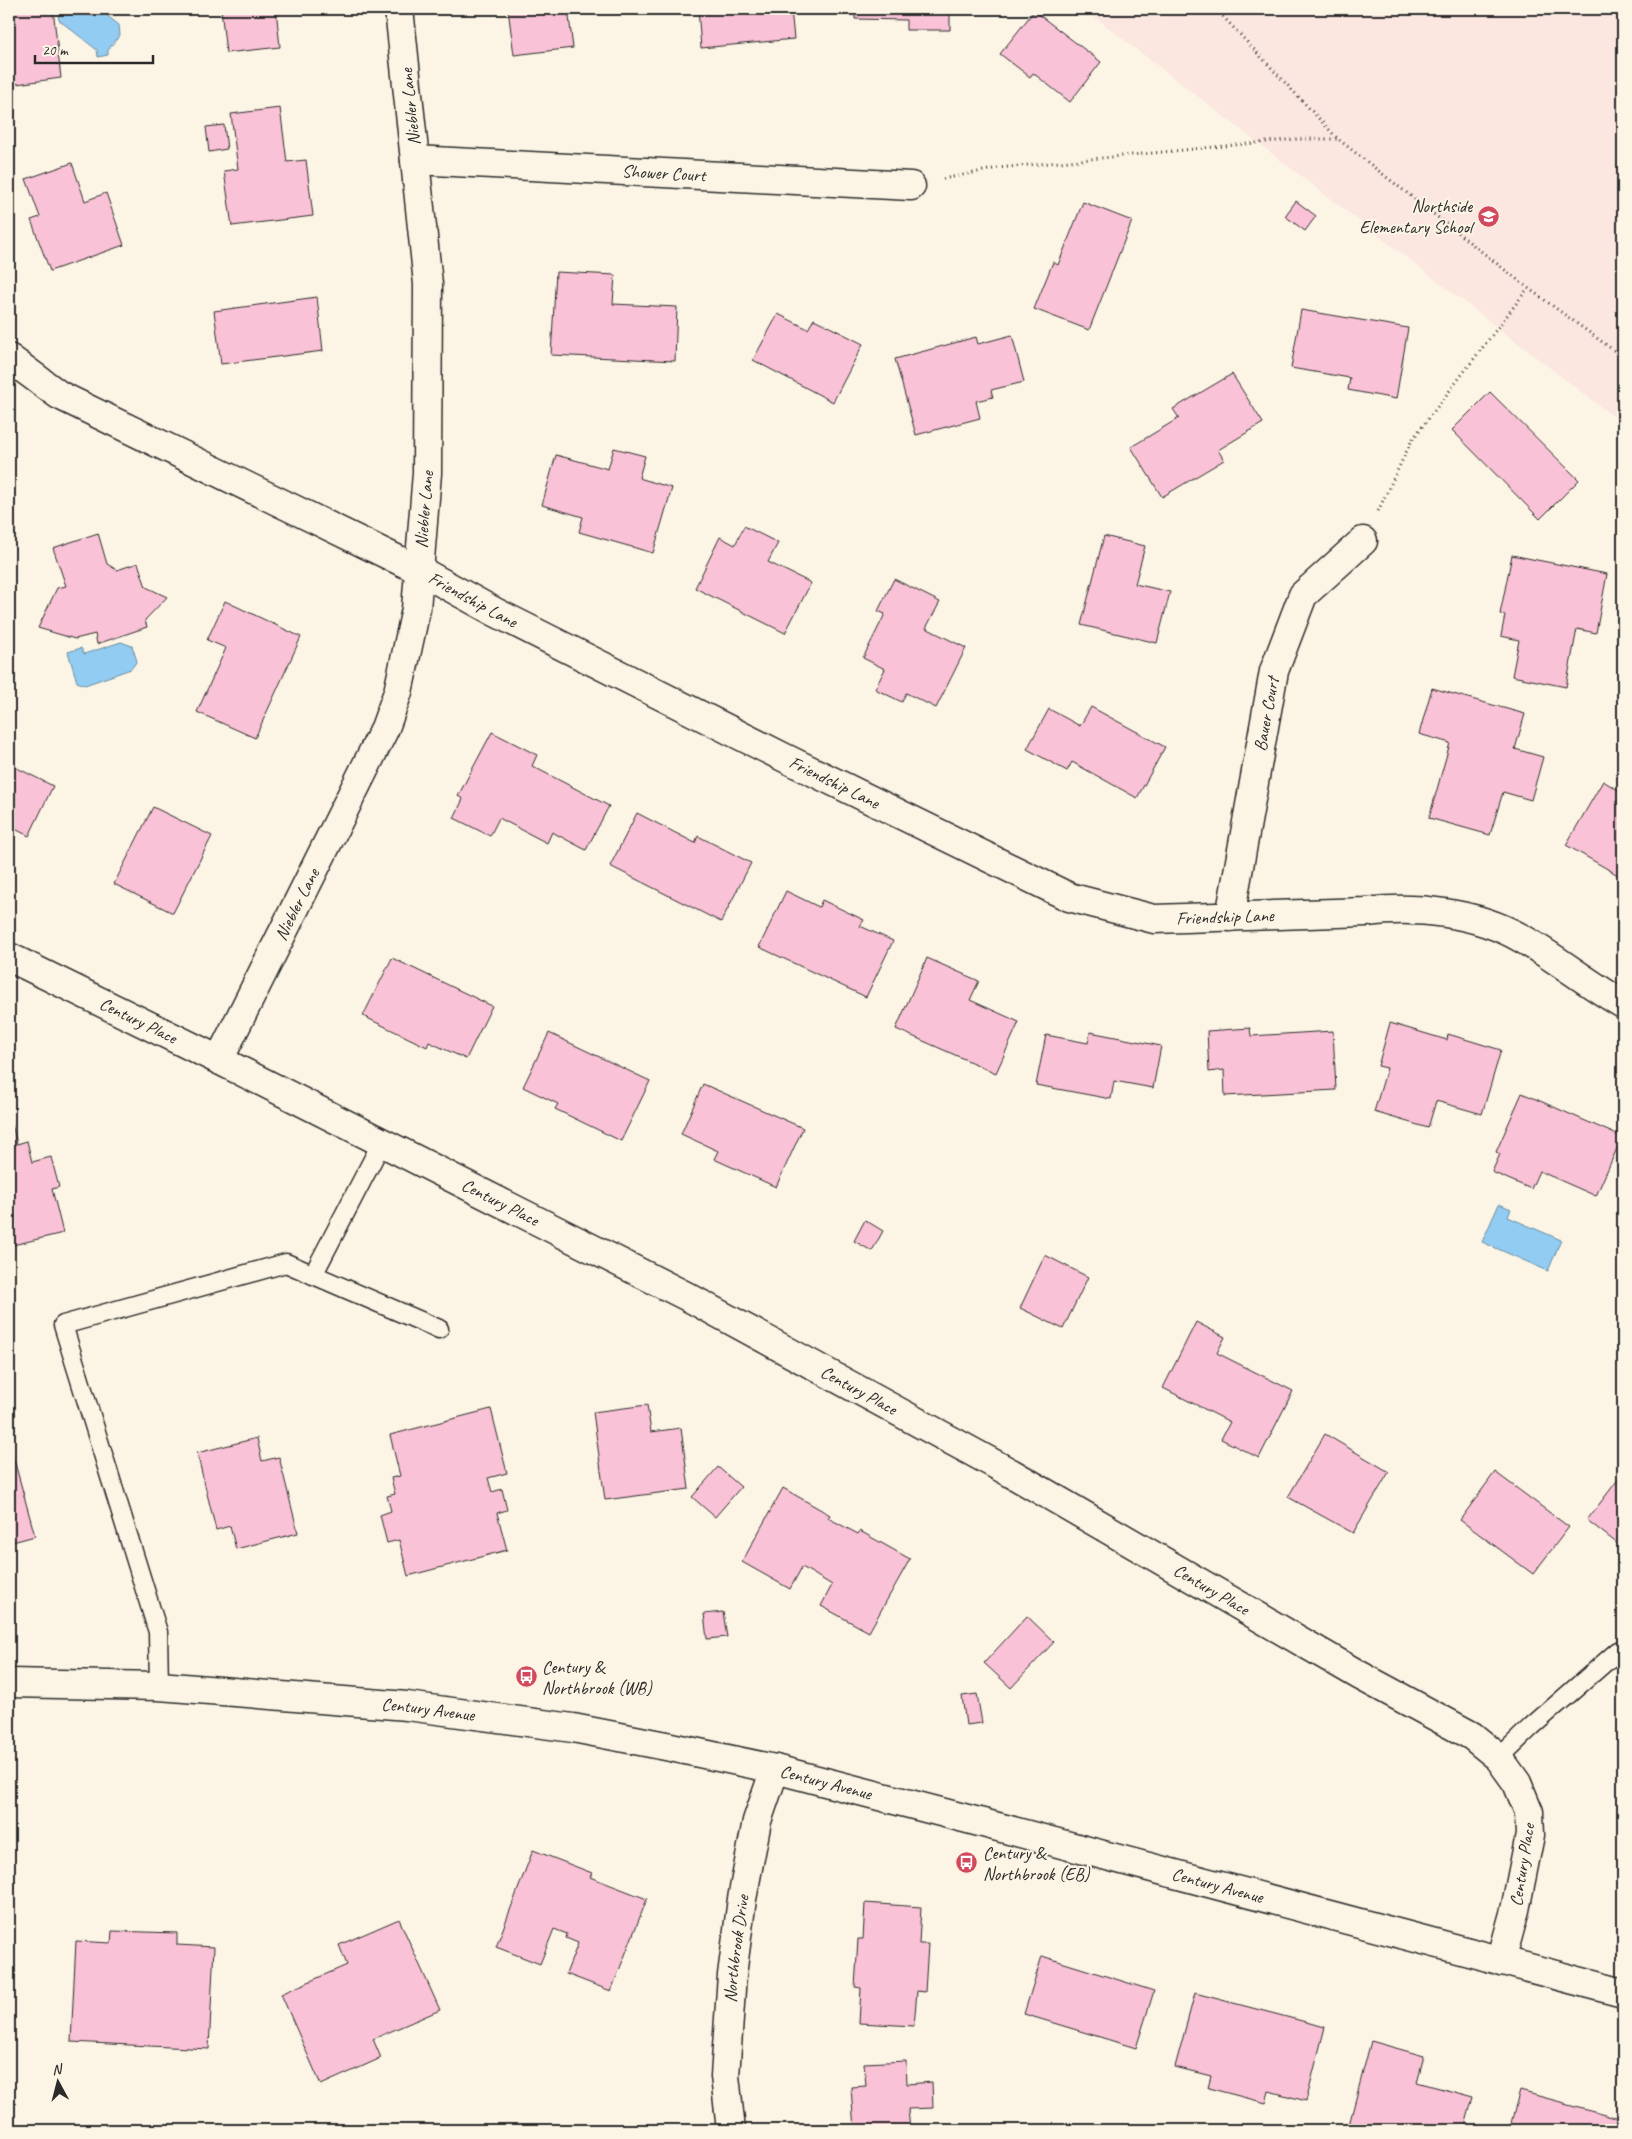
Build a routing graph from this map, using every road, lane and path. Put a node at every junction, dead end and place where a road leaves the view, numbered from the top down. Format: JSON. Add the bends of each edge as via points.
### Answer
{"nodes":[{"id":1,"x":399,"y":9,"type":"edge"},
{"id":2,"x":1216,"y":9,"type":"edge"},
{"id":3,"x":1338,"y":139,"type":"junction"},
{"id":4,"x":415,"y":160,"type":"junction"},
{"id":5,"x":911,"y":186,"type":"joint"},
{"id":6,"x":1528,"y":288,"type":"junction"},
{"id":7,"x":1623,"y":356,"type":"edge"},
{"id":8,"x":9,"y":358,"type":"edge"},
{"id":9,"x":1363,"y":541,"type":"joint"},
{"id":10,"x":419,"y":570,"type":"junction"},
{"id":11,"x":1230,"y":917,"type":"junction"},
{"id":12,"x":9,"y":957,"type":"edge"},
{"id":13,"x":1623,"y":1004,"type":"edge"},
{"id":14,"x":219,"y":1060,"type":"junction"},
{"id":15,"x":382,"y":1142,"type":"junction"},
{"id":16,"x":313,"y":1275,"type":"junction"},
{"id":17,"x":439,"y":1329,"type":"dead end"},
{"id":18,"x":1623,"y":1649,"type":"edge"},
{"id":19,"x":9,"y":1683,"type":"edge"},
{"id":20,"x":159,"y":1686,"type":"junction"},
{"id":21,"x":1499,"y":1758,"type":"junction"},
{"id":22,"x":775,"y":1769,"type":"junction"},
{"id":23,"x":1500,"y":1961,"type":"junction"},
{"id":24,"x":1623,"y":1993,"type":"edge"},
{"id":25,"x":731,"y":2130,"type":"edge"}],
"edges":[{"from":1,"to":4,"type":"street","name":"Niebler Lane"},
{"from":2,"to":3,"type":"path"},
{"from":3,"to":5,"type":"path","via":[[1297,139],[998,168]]},
{"from":3,"to":6,"type":"path"},
{"from":4,"to":5,"type":"street","name":"Shower Court"},
{"from":4,"to":10,"type":"street","name":"Niebler Lane","via":[[428,284],[427,473]]},
{"from":6,"to":7,"type":"path"},
{"from":6,"to":9,"type":"path","via":[[1412,440]]},
{"from":8,"to":10,"type":"street","name":"Friendship Lane","via":[[59,395]]},
{"from":9,"to":11,"type":"street","name":"Bauer Court","via":[[1303,595],[1274,671]]},
{"from":10,"to":11,"type":"street","name":"Friendship Lane","via":[[495,612],[1069,898],[1154,919]]},
{"from":10,"to":14,"type":"street","name":"Niebler Lane","via":[[415,616],[398,692],[385,728]]},
{"from":11,"to":13,"type":"street","name":"Friendship Lane","via":[[1387,910],[1429,911],[1473,918],[1520,937]]},
{"from":12,"to":14,"type":"street","name":"Century Place"},
{"from":14,"to":15,"type":"street","name":"Century Place"},
{"from":15,"to":16,"type":"lane"},
{"from":15,"to":21,"type":"street","name":"Century Place","via":[[688,1297],[1011,1473],[1358,1675],[1472,1736]]},
{"from":16,"to":17,"type":"lane"},
{"from":16,"to":20,"type":"lane","via":[[286,1263],[63,1325],[158,1632]]},
{"from":18,"to":21,"type":"lane"},
{"from":19,"to":20,"type":"street","name":"Century Avenue"},
{"from":20,"to":22,"type":"street","name":"Century Avenue","via":[[436,1710],[573,1728]]},
{"from":21,"to":23,"type":"street","name":"Century Place","via":[[1517,1783],[1530,1812],[1530,1835],[1516,1910]]},
{"from":22,"to":23,"type":"street","name":"Century Avenue"},
{"from":22,"to":25,"type":"street","name":"Northbrook Drive","via":[[757,1821],[742,1899],[725,2076]]},
{"from":23,"to":24,"type":"street","name":"Century Avenue"}]}
